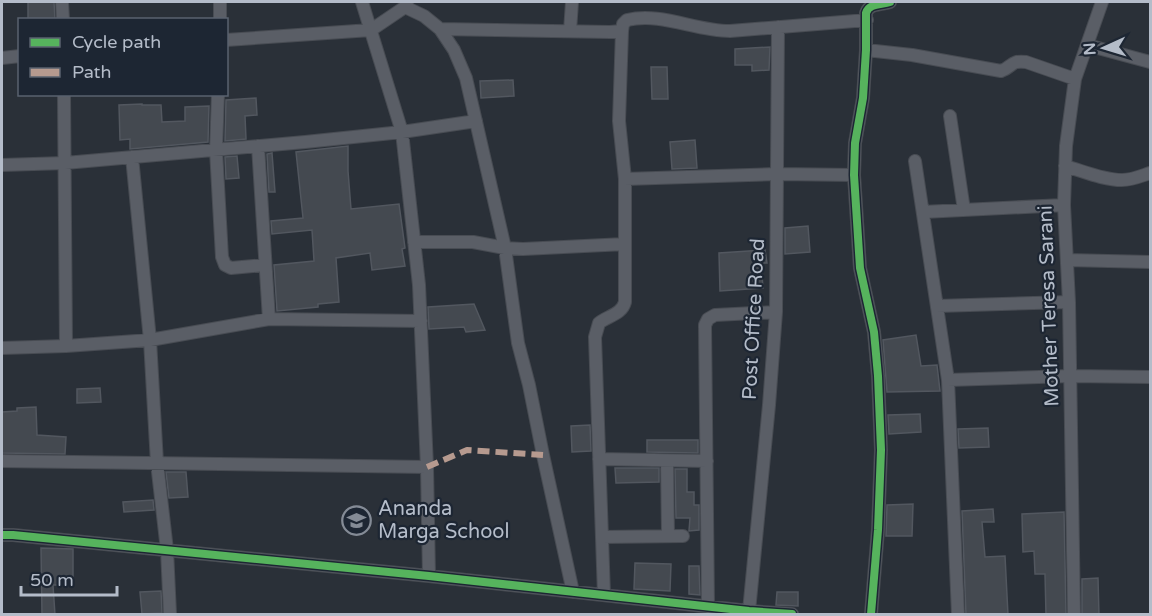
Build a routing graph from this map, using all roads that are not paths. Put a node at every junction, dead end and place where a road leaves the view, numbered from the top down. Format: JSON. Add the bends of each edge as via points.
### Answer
{"nodes":[{"id":1,"x":62,"y":2,"type":"edge"},
{"id":2,"x":220,"y":2,"type":"edge"},
{"id":3,"x":362,"y":2,"type":"edge"},
{"id":4,"x":572,"y":2,"type":"edge"},
{"id":5,"x":890,"y":2,"type":"edge"},
{"id":6,"x":1102,"y":2,"type":"edge"},
{"id":7,"x":406,"y":4,"type":"edge"},
{"id":8,"x":63,"y":18,"type":"edge"},
{"id":9,"x":220,"y":18,"type":"edge"},
{"id":10,"x":867,"y":20,"type":"junction"},
{"id":11,"x":778,"y":27,"type":"junction"},
{"id":12,"x":440,"y":28,"type":"junction"},
{"id":13,"x":371,"y":30,"type":"junction"},
{"id":14,"x":570,"y":31,"type":"junction"},
{"id":15,"x":622,"y":31,"type":"junction"},
{"id":16,"x":228,"y":40,"type":"edge"},
{"id":17,"x":1087,"y":45,"type":"junction"},
{"id":18,"x":866,"y":50,"type":"junction"},
{"id":19,"x":18,"y":56,"type":"edge"},
{"id":20,"x":2,"y":58,"type":"edge"},
{"id":21,"x":1150,"y":62,"type":"edge"},
{"id":22,"x":1075,"y":79,"type":"junction"},
{"id":23,"x":64,"y":96,"type":"edge"},
{"id":24,"x":218,"y":96,"type":"edge"},
{"id":25,"x":950,"y":116,"type":"dead end"},
{"id":26,"x":476,"y":121,"type":"junction"},
{"id":27,"x":402,"y":132,"type":"junction"},
{"id":28,"x":258,"y":146,"type":"junction"},
{"id":29,"x":216,"y":150,"type":"junction"},
{"id":30,"x":132,"y":158,"type":"junction"},
{"id":31,"x":915,"y":161,"type":"dead end"},
{"id":32,"x":65,"y":163,"type":"junction"},
{"id":33,"x":2,"y":165,"type":"edge"},
{"id":34,"x":1065,"y":166,"type":"junction"},
{"id":35,"x":1150,"y":173,"type":"edge"},
{"id":36,"x":777,"y":174,"type":"junction"},
{"id":37,"x":854,"y":175,"type":"junction"},
{"id":38,"x":625,"y":179,"type":"junction"},
{"id":39,"x":1064,"y":205,"type":"junction"},
{"id":40,"x":964,"y":210,"type":"junction"},
{"id":41,"x":923,"y":212,"type":"junction"},
{"id":42,"x":414,"y":242,"type":"junction"},
{"id":43,"x":625,"y":244,"type":"junction"},
{"id":44,"x":505,"y":248,"type":"junction"},
{"id":45,"x":1067,"y":260,"type":"junction"},
{"id":46,"x":1150,"y":262,"type":"edge"},
{"id":47,"x":265,"y":265,"type":"junction"},
{"id":48,"x":1069,"y":302,"type":"junction"},
{"id":49,"x":937,"y":306,"type":"junction"},
{"id":50,"x":776,"y":312,"type":"junction"},
{"id":51,"x":269,"y":320,"type":"junction"},
{"id":52,"x":421,"y":321,"type":"junction"},
{"id":53,"x":150,"y":340,"type":"junction"},
{"id":54,"x":66,"y":346,"type":"junction"},
{"id":55,"x":2,"y":348,"type":"edge"},
{"id":56,"x":1070,"y":376,"type":"junction"},
{"id":57,"x":1150,"y":377,"type":"edge"},
{"id":58,"x":948,"y":380,"type":"junction"},
{"id":59,"x":599,"y":459,"type":"junction"},
{"id":60,"x":2,"y":461,"type":"edge"},
{"id":61,"x":667,"y":461,"type":"junction"},
{"id":62,"x":707,"y":461,"type":"junction"},
{"id":63,"x":157,"y":463,"type":"junction"},
{"id":64,"x":427,"y":467,"type":"junction"},
{"id":65,"x":2,"y":535,"type":"edge"},
{"id":66,"x":668,"y":536,"type":"junction"},
{"id":67,"x":683,"y":536,"type":"dead end"},
{"id":68,"x":602,"y":537,"type":"junction"},
{"id":69,"x":167,"y":550,"type":"junction"},
{"id":70,"x":429,"y":576,"type":"junction"},
{"id":71,"x":573,"y":592,"type":"junction"},
{"id":72,"x":604,"y":595,"type":"junction"},
{"id":73,"x":708,"y":607,"type":"junction"},
{"id":74,"x":749,"y":611,"type":"junction"},
{"id":75,"x":784,"y":614,"type":"edge"},
{"id":76,"x":170,"y":615,"type":"edge"},
{"id":77,"x":792,"y":615,"type":"edge"},
{"id":78,"x":871,"y":615,"type":"edge"},
{"id":79,"x":958,"y":615,"type":"edge"},
{"id":80,"x":1074,"y":615,"type":"edge"}],
"edges":[{"from":1,"to":8,"type":"street"},
{"from":2,"to":9,"type":"street"},
{"from":3,"to":13,"type":"street"},
{"from":4,"to":14,"type":"street"},
{"from":5,"to":10,"type":"street","via":[[870,6]]},
{"from":6,"to":17,"type":"street","name":"Mother Teresa Sarani"},
{"from":7,"to":12,"type":"street"},
{"from":7,"to":13,"type":"street"},
{"from":10,"to":11,"type":"street"},
{"from":10,"to":18,"type":"street"},
{"from":11,"to":15,"type":"street","via":[[721,31],[680,22],[634,19],[627,20]]},
{"from":11,"to":36,"type":"street","name":"Post Office Road"},
{"from":12,"to":14,"type":"street"},
{"from":12,"to":26,"type":"street","via":[[466,78]]},
{"from":13,"to":16,"type":"street"},
{"from":13,"to":27,"type":"street"},
{"from":14,"to":15,"type":"street"},
{"from":15,"to":38,"type":"street","via":[[619,121]]},
{"from":17,"to":21,"type":"street"},
{"from":17,"to":22,"type":"street","name":"Mother Teresa Sarani"},
{"from":18,"to":22,"type":"street","via":[[1001,71],[1012,63],[1026,62]]},
{"from":18,"to":37,"type":"street"},
{"from":19,"to":20,"type":"street"},
{"from":22,"to":34,"type":"street","name":"Mother Teresa Sarani"},
{"from":23,"to":32,"type":"street"},
{"from":24,"to":29,"type":"street"},
{"from":25,"to":40,"type":"street"},
{"from":26,"to":27,"type":"street"},
{"from":26,"to":44,"type":"street"},
{"from":27,"to":28,"type":"street"},
{"from":27,"to":42,"type":"street"},
{"from":28,"to":29,"type":"street"},
{"from":28,"to":47,"type":"street"},
{"from":29,"to":30,"type":"street"},
{"from":29,"to":47,"type":"street","via":[[225,265]]},
{"from":30,"to":32,"type":"street"},
{"from":30,"to":53,"type":"street"},
{"from":31,"to":41,"type":"street"},
{"from":32,"to":33,"type":"street"},
{"from":32,"to":54,"type":"street"},
{"from":34,"to":35,"type":"street","via":[[1122,180]]},
{"from":34,"to":39,"type":"street","name":"Mother Teresa Sarani"},
{"from":36,"to":37,"type":"street"},
{"from":36,"to":38,"type":"street"},
{"from":36,"to":50,"type":"street","name":"Post Office Road"},
{"from":37,"to":78,"type":"street","via":[[860,268],[875,343],[881,450]]},
{"from":38,"to":43,"type":"street"},
{"from":39,"to":40,"type":"street"},
{"from":39,"to":45,"type":"street","name":"Mother Teresa Sarani"},
{"from":40,"to":41,"type":"street"},
{"from":41,"to":49,"type":"street"},
{"from":42,"to":44,"type":"street","via":[[473,242]]},
{"from":42,"to":52,"type":"street"},
{"from":43,"to":44,"type":"street"},
{"from":43,"to":59,"type":"street","via":[[625,306],[599,324],[595,337]]},
{"from":44,"to":71,"type":"street","via":[[518,343]]},
{"from":45,"to":46,"type":"street"},
{"from":45,"to":48,"type":"street","name":"Mother Teresa Sarani"},
{"from":47,"to":51,"type":"street"},
{"from":48,"to":49,"type":"street"},
{"from":48,"to":56,"type":"street","name":"Mother Teresa Sarani"},
{"from":49,"to":58,"type":"street"},
{"from":50,"to":62,"type":"street","via":[[715,315],[705,325]]},
{"from":50,"to":74,"type":"street","name":"Post Office Road"},
{"from":51,"to":52,"type":"street"},
{"from":51,"to":53,"type":"street"},
{"from":52,"to":64,"type":"street"},
{"from":53,"to":54,"type":"street"},
{"from":53,"to":63,"type":"street"},
{"from":54,"to":55,"type":"street"},
{"from":56,"to":57,"type":"street"},
{"from":56,"to":58,"type":"street"},
{"from":56,"to":80,"type":"street","name":"Mother Teresa Sarani"},
{"from":58,"to":79,"type":"street"},
{"from":59,"to":61,"type":"street"},
{"from":59,"to":68,"type":"street"},
{"from":60,"to":63,"type":"street"},
{"from":61,"to":62,"type":"street"},
{"from":61,"to":66,"type":"street"},
{"from":62,"to":73,"type":"street"},
{"from":63,"to":64,"type":"street"},
{"from":63,"to":69,"type":"street"},
{"from":64,"to":70,"type":"street"},
{"from":65,"to":69,"type":"street"},
{"from":66,"to":67,"type":"street"},
{"from":66,"to":68,"type":"street"},
{"from":68,"to":72,"type":"street"},
{"from":69,"to":70,"type":"street"},
{"from":69,"to":76,"type":"street"},
{"from":70,"to":71,"type":"street"},
{"from":71,"to":72,"type":"street"},
{"from":72,"to":73,"type":"street"},
{"from":73,"to":74,"type":"street"},
{"from":74,"to":75,"type":"street"},
{"from":75,"to":77,"type":"street"}]}
